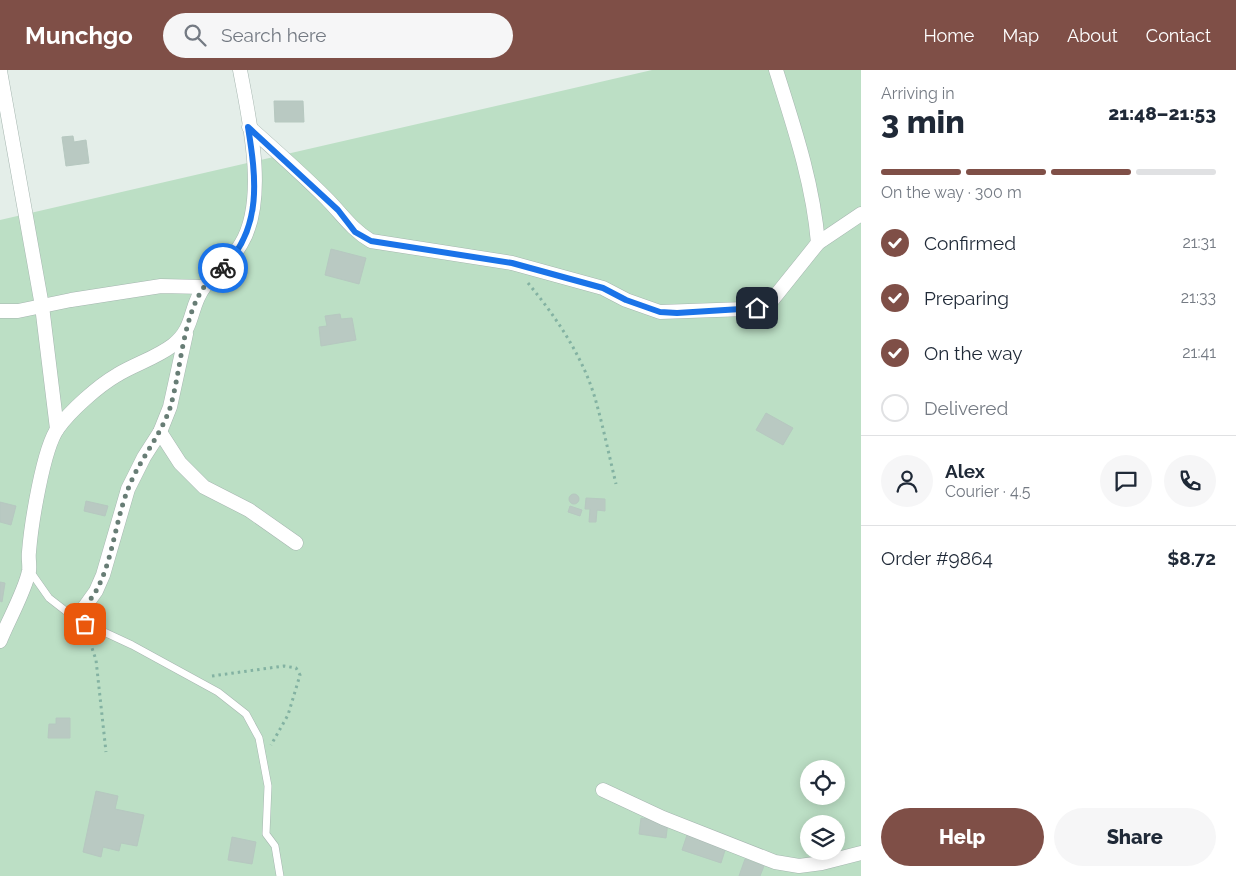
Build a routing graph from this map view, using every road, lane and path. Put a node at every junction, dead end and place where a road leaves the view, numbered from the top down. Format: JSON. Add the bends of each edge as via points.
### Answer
{"nodes":[{"id":1,"x":240,"y":70,"type":"edge"},
{"id":2,"x":776,"y":70,"type":"edge"},
{"id":3,"x":0,"y":71,"type":"edge"},
{"id":4,"x":248,"y":127,"type":"junction"},
{"id":5,"x":861,"y":214,"type":"edge"},
{"id":6,"x":818,"y":243,"type":"junction"},
{"id":7,"x":512,"y":263,"type":"junction"},
{"id":8,"x":204,"y":287,"type":"junction"},
{"id":9,"x":42,"y":306,"type":"junction"},
{"id":10,"x":0,"y":311,"type":"edge"},
{"id":11,"x":186,"y":334,"type":"junction"},
{"id":12,"x":57,"y":429,"type":"junction"},
{"id":13,"x":160,"y":432,"type":"junction"},
{"id":14,"x":616,"y":484,"type":"dead end"},
{"id":15,"x":296,"y":543,"type":"dead end"},
{"id":16,"x":29,"y":571,"type":"junction"},
{"id":17,"x":80,"y":621,"type":"junction"},
{"id":18,"x":0,"y":641,"type":"edge"},
{"id":19,"x":192,"y":678,"type":"junction"},
{"id":20,"x":106,"y":752,"type":"dead end"},
{"id":21,"x":263,"y":760,"type":"junction"},
{"id":22,"x":603,"y":790,"type":"dead end"},
{"id":23,"x":861,"y":853,"type":"edge"},
{"id":24,"x":280,"y":876,"type":"edge"}],
"edges":[{"from":1,"to":4,"type":"street"},
{"from":2,"to":6,"type":"street","via":[[802,154],[815,208]]},
{"from":3,"to":9,"type":"street"},
{"from":4,"to":7,"type":"street","via":[[338,210],[355,232],[371,241]]},
{"from":4,"to":8,"type":"street","via":[[256,197],[251,218],[228,264]]},
{"from":5,"to":6,"type":"street"},
{"from":6,"to":7,"type":"street","via":[[769,304],[707,312],[660,312],[603,288]]},
{"from":7,"to":14,"type":"path","via":[[549,308],[576,352],[595,397]]},
{"from":8,"to":9,"type":"street","via":[[161,286]]},
{"from":8,"to":11,"type":"street"},
{"from":9,"to":10,"type":"street"},
{"from":9,"to":12,"type":"street"},
{"from":11,"to":12,"type":"street","via":[[172,346],[116,376],[77,407]]},
{"from":11,"to":13,"type":"street","via":[[170,407]]},
{"from":12,"to":16,"type":"street","via":[[45,456],[29,552]]},
{"from":13,"to":15,"type":"street","via":[[180,463],[204,487],[249,510]]},
{"from":13,"to":17,"type":"street","via":[[128,489],[103,575]]},
{"from":16,"to":17,"type":"lane","via":[[49,598]]},
{"from":16,"to":18,"type":"street"},
{"from":17,"to":19,"type":"lane"},
{"from":17,"to":20,"type":"path","via":[[96,660]]},
{"from":19,"to":21,"type":"lane","via":[[218,692],[246,714],[259,738]]},
{"from":19,"to":21,"type":"path","via":[[284,666],[296,668],[300,675],[288,715]]},
{"from":21,"to":24,"type":"lane","via":[[268,786],[266,834],[275,846]]},
{"from":22,"to":23,"type":"street","via":[[663,818],[775,862],[807,865]]}]}
